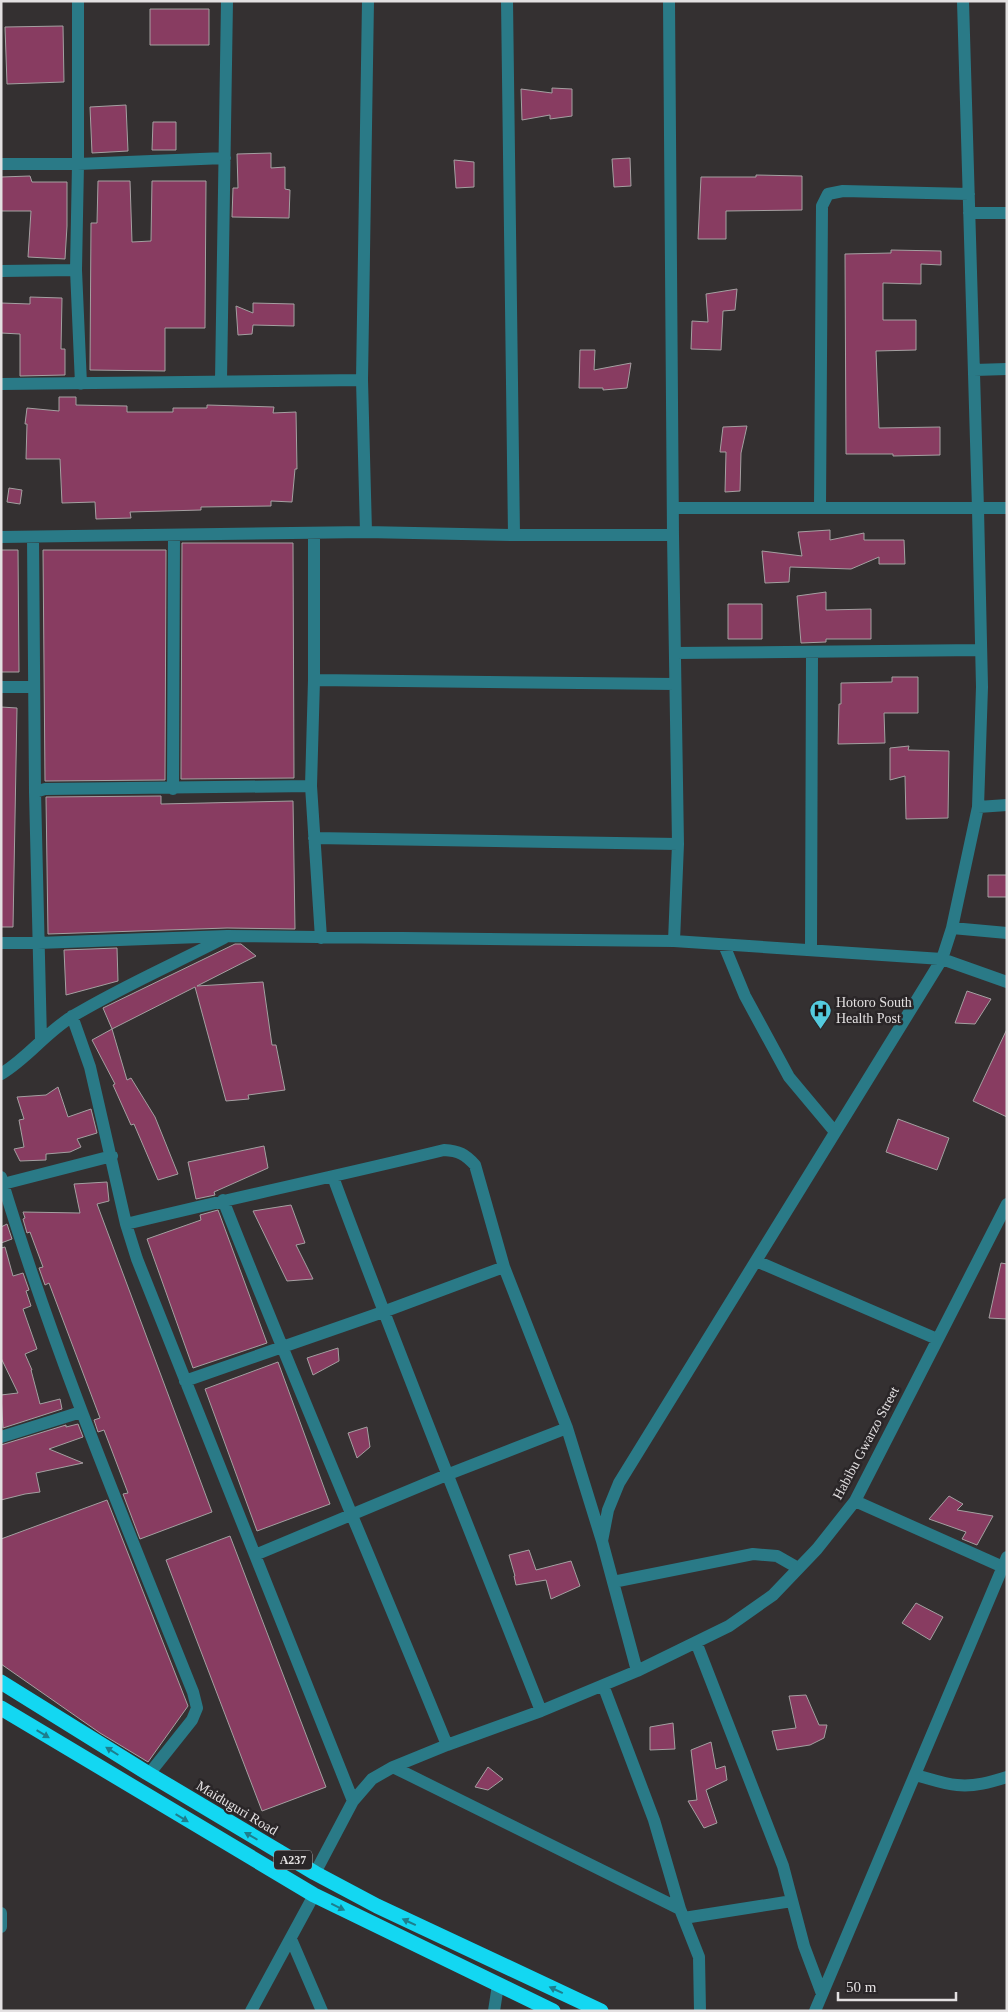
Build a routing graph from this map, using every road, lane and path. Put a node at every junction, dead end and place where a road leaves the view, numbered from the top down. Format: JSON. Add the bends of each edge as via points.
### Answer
{"nodes":[{"id":1,"x":78,"y":1,"type":"edge"},
{"id":2,"x":227,"y":1,"type":"edge"},
{"id":3,"x":368,"y":1,"type":"edge"},
{"id":4,"x":507,"y":1,"type":"edge"},
{"id":5,"x":669,"y":1,"type":"edge"},
{"id":6,"x":963,"y":1,"type":"edge"},
{"id":7,"x":225,"y":158,"type":"junction"},
{"id":8,"x":1,"y":164,"type":"edge"},
{"id":9,"x":78,"y":164,"type":"junction"},
{"id":10,"x":969,"y":194,"type":"junction"},
{"id":11,"x":969,"y":213,"type":"junction"},
{"id":12,"x":1007,"y":213,"type":"edge"},
{"id":13,"x":76,"y":270,"type":"junction"},
{"id":14,"x":1,"y":271,"type":"edge"},
{"id":15,"x":1007,"y":369,"type":"edge"},
{"id":16,"x":974,"y":370,"type":"junction"},
{"id":17,"x":362,"y":380,"type":"junction"},
{"id":18,"x":221,"y":381,"type":"junction"},
{"id":19,"x":1,"y":384,"type":"edge"},
{"id":20,"x":81,"y":384,"type":"junction"},
{"id":21,"x":673,"y":508,"type":"junction"},
{"id":22,"x":820,"y":508,"type":"junction"},
{"id":23,"x":1007,"y":508,"type":"edge"},
{"id":24,"x":978,"y":509,"type":"junction"},
{"id":25,"x":366,"y":532,"type":"junction"},
{"id":26,"x":314,"y":534,"type":"junction"},
{"id":27,"x":174,"y":535,"type":"junction"},
{"id":28,"x":514,"y":535,"type":"junction"},
{"id":29,"x":673,"y":535,"type":"junction"},
{"id":30,"x":1,"y":537,"type":"edge"},
{"id":31,"x":33,"y":537,"type":"junction"},
{"id":32,"x":981,"y":650,"type":"junction"},
{"id":33,"x":812,"y":652,"type":"junction"},
{"id":34,"x":675,"y":653,"type":"junction"},
{"id":35,"x":314,"y":680,"type":"junction"},
{"id":36,"x":676,"y":684,"type":"junction"},
{"id":37,"x":1,"y":687,"type":"edge"},
{"id":38,"x":34,"y":687,"type":"junction"},
{"id":39,"x":311,"y":786,"type":"junction"},
{"id":40,"x":173,"y":789,"type":"junction"},
{"id":41,"x":35,"y":792,"type":"junction"},
{"id":42,"x":1007,"y":805,"type":"edge"},
{"id":43,"x":978,"y":807,"type":"junction"},
{"id":44,"x":314,"y":838,"type":"junction"},
{"id":45,"x":678,"y":844,"type":"junction"},
{"id":46,"x":952,"y":928,"type":"junction"},
{"id":47,"x":1007,"y":933,"type":"edge"},
{"id":48,"x":227,"y":936,"type":"junction"},
{"id":49,"x":320,"y":938,"type":"junction"},
{"id":50,"x":674,"y":941,"type":"junction"},
{"id":51,"x":1,"y":943,"type":"edge"},
{"id":52,"x":38,"y":943,"type":"junction"},
{"id":53,"x":724,"y":944,"type":"junction"},
{"id":54,"x":811,"y":950,"type":"junction"},
{"id":55,"x":942,"y":959,"type":"junction"},
{"id":56,"x":1007,"y":982,"type":"edge"},
{"id":57,"x":72,"y":1016,"type":"junction"},
{"id":58,"x":41,"y":1040,"type":"junction"},
{"id":59,"x":1,"y":1074,"type":"edge"},
{"id":60,"x":835,"y":1132,"type":"junction"},
{"id":61,"x":112,"y":1156,"type":"junction"},
{"id":62,"x":333,"y":1177,"type":"junction"},
{"id":63,"x":2,"y":1180,"type":"edge"},
{"id":64,"x":223,"y":1200,"type":"junction"},
{"id":65,"x":1007,"y":1204,"type":"edge"},
{"id":66,"x":1004,"y":1219,"type":"edge"},
{"id":67,"x":126,"y":1224,"type":"junction"},
{"id":68,"x":756,"y":1261,"type":"junction"},
{"id":69,"x":504,"y":1267,"type":"junction"},
{"id":70,"x":383,"y":1312,"type":"junction"},
{"id":71,"x":937,"y":1339,"type":"junction"},
{"id":72,"x":281,"y":1347,"type":"junction"},
{"id":73,"x":185,"y":1381,"type":"junction"},
{"id":74,"x":81,"y":1412,"type":"junction"},
{"id":75,"x":567,"y":1428,"type":"junction"},
{"id":76,"x":1,"y":1437,"type":"edge"},
{"id":77,"x":449,"y":1474,"type":"junction"},
{"id":78,"x":854,"y":1501,"type":"junction"},
{"id":79,"x":353,"y":1514,"type":"junction"},
{"id":80,"x":602,"y":1541,"type":"junction"},
{"id":81,"x":255,"y":1555,"type":"junction"},
{"id":82,"x":1005,"y":1562,"type":"edge"},
{"id":83,"x":798,"y":1568,"type":"junction"},
{"id":84,"x":613,"y":1582,"type":"junction"},
{"id":85,"x":696,"y":1642,"type":"junction"},
{"id":86,"x":637,"y":1671,"type":"junction"},
{"id":87,"x":1,"y":1682,"type":"edge"},
{"id":88,"x":603,"y":1685,"type":"junction"},
{"id":89,"x":1,"y":1708,"type":"edge"},
{"id":90,"x":541,"y":1711,"type":"junction"},
{"id":91,"x":447,"y":1745,"type":"junction"},
{"id":92,"x":393,"y":1767,"type":"junction"},
{"id":93,"x":149,"y":1774,"type":"junction"},
{"id":94,"x":915,"y":1774,"type":"junction"},
{"id":95,"x":1007,"y":1777,"type":"edge"},
{"id":96,"x":353,"y":1801,"type":"junction"},
{"id":97,"x":315,"y":1873,"type":"junction"},
{"id":98,"x":314,"y":1895,"type":"junction"},
{"id":99,"x":792,"y":1901,"type":"junction"},
{"id":100,"x":1,"y":1913,"type":"edge"},
{"id":101,"x":682,"y":1913,"type":"junction"},
{"id":102,"x":1,"y":1927,"type":"edge"},
{"id":103,"x":291,"y":1939,"type":"junction"},
{"id":104,"x":498,"y":1984,"type":"junction"},
{"id":105,"x":822,"y":1994,"type":"junction"},
{"id":106,"x":250,"y":2011,"type":"edge"},
{"id":107,"x":322,"y":2011,"type":"edge"},
{"id":108,"x":494,"y":2011,"type":"edge"},
{"id":109,"x":554,"y":2011,"type":"edge"},
{"id":110,"x":601,"y":2011,"type":"edge"},
{"id":111,"x":700,"y":2011,"type":"edge"},
{"id":112,"x":815,"y":2011,"type":"edge"}],
"edges":[{"from":1,"to":9,"type":"street"},
{"from":2,"to":7,"type":"street"},
{"from":3,"to":17,"type":"street"},
{"from":4,"to":28,"type":"street"},
{"from":5,"to":21,"type":"street"},
{"from":6,"to":10,"type":"street"},
{"from":7,"to":9,"type":"street"},
{"from":7,"to":18,"type":"street"},
{"from":8,"to":9,"type":"street"},
{"from":9,"to":13,"type":"street"},
{"from":10,"to":11,"type":"street"},
{"from":10,"to":22,"type":"street","via":[[843,191],[828,194],[822,206]]},
{"from":11,"to":12,"type":"street"},
{"from":11,"to":16,"type":"street"},
{"from":13,"to":14,"type":"street"},
{"from":13,"to":20,"type":"street"},
{"from":15,"to":16,"type":"street"},
{"from":16,"to":24,"type":"street"},
{"from":17,"to":18,"type":"street"},
{"from":17,"to":25,"type":"street"},
{"from":18,"to":20,"type":"street"},
{"from":19,"to":20,"type":"street"},
{"from":21,"to":22,"type":"street"},
{"from":21,"to":29,"type":"street"},
{"from":22,"to":24,"type":"street"},
{"from":23,"to":24,"type":"street"},
{"from":24,"to":32,"type":"street"},
{"from":25,"to":26,"type":"street"},
{"from":25,"to":28,"type":"street"},
{"from":26,"to":27,"type":"street"},
{"from":26,"to":35,"type":"street"},
{"from":27,"to":31,"type":"street"},
{"from":27,"to":40,"type":"street"},
{"from":28,"to":29,"type":"street"},
{"from":29,"to":34,"type":"street"},
{"from":30,"to":31,"type":"street"},
{"from":31,"to":38,"type":"street"},
{"from":32,"to":33,"type":"street"},
{"from":32,"to":43,"type":"street"},
{"from":33,"to":34,"type":"street"},
{"from":33,"to":54,"type":"street"},
{"from":34,"to":36,"type":"street"},
{"from":35,"to":36,"type":"street"},
{"from":35,"to":39,"type":"street"},
{"from":36,"to":45,"type":"street"},
{"from":37,"to":38,"type":"street"},
{"from":38,"to":41,"type":"street"},
{"from":39,"to":40,"type":"street"},
{"from":39,"to":44,"type":"street"},
{"from":40,"to":41,"type":"street","via":[[45,789]]},
{"from":41,"to":52,"type":"street"},
{"from":42,"to":43,"type":"street"},
{"from":43,"to":46,"type":"street"},
{"from":44,"to":45,"type":"street"},
{"from":44,"to":49,"type":"street"},
{"from":45,"to":50,"type":"street"},
{"from":46,"to":47,"type":"street"},
{"from":46,"to":55,"type":"street"},
{"from":48,"to":49,"type":"street"},
{"from":48,"to":52,"type":"street"},
{"from":48,"to":57,"type":"street"},
{"from":49,"to":50,"type":"street"},
{"from":50,"to":53,"type":"street"},
{"from":51,"to":52,"type":"street"},
{"from":52,"to":58,"type":"street"},
{"from":53,"to":54,"type":"street"},
{"from":53,"to":60,"type":"street","via":[[745,996],[789,1078]]},
{"from":54,"to":55,"type":"street"},
{"from":55,"to":56,"type":"street"},
{"from":55,"to":60,"type":"street"},
{"from":57,"to":58,"type":"street"},
{"from":57,"to":61,"type":"street","via":[[90,1067]]},
{"from":58,"to":59,"type":"street","via":[[17,1064]]},
{"from":60,"to":68,"type":"street"},
{"from":61,"to":63,"type":"street"},
{"from":61,"to":67,"type":"street"},
{"from":62,"to":64,"type":"street"},
{"from":62,"to":69,"type":"street","via":[[444,1150],[459,1151],[475,1165]]},
{"from":62,"to":70,"type":"street"},
{"from":63,"to":74,"type":"street","via":[[24,1255]]},
{"from":64,"to":67,"type":"street"},
{"from":64,"to":72,"type":"street"},
{"from":65,"to":66,"type":"street","name":"Habibu Gwarzo Street"},
{"from":66,"to":71,"type":"street","name":"Habibu Gwarzo Street"},
{"from":67,"to":73,"type":"street"},
{"from":68,"to":71,"type":"street"},
{"from":68,"to":80,"type":"street","via":[[619,1483],[608,1510]]},
{"from":69,"to":70,"type":"street"},
{"from":69,"to":75,"type":"street"},
{"from":70,"to":72,"type":"street"},
{"from":70,"to":77,"type":"street"},
{"from":71,"to":78,"type":"street","name":"Habibu Gwarzo Street"},
{"from":72,"to":73,"type":"street"},
{"from":72,"to":79,"type":"street"},
{"from":73,"to":81,"type":"street"},
{"from":74,"to":76,"type":"street"},
{"from":74,"to":93,"type":"street","via":[[197,1708],[192,1720]]},
{"from":75,"to":77,"type":"street"},
{"from":75,"to":80,"type":"street"},
{"from":77,"to":79,"type":"street"},
{"from":77,"to":90,"type":"street"},
{"from":78,"to":82,"type":"street"},
{"from":78,"to":83,"type":"street","name":"Habibu Gwarzo Street"},
{"from":79,"to":81,"type":"street"},
{"from":79,"to":91,"type":"street"},
{"from":80,"to":84,"type":"street"},
{"from":81,"to":96,"type":"street"},
{"from":82,"to":94,"type":"street"},
{"from":83,"to":84,"type":"street","via":[[777,1556],[753,1554]]},
{"from":83,"to":85,"type":"street","name":"Habibu Gwarzo Street","via":[[772,1595],[729,1626]]},
{"from":84,"to":86,"type":"street"},
{"from":85,"to":86,"type":"street","name":"Habibu Gwarzo Street"},
{"from":85,"to":99,"type":"street","via":[[783,1866]]},
{"from":86,"to":88,"type":"street","name":"Habibu Gwarzo Street"},
{"from":93,"to":87,"type":"highway","name":"Maiduguri Road","number":"A237","one_way":true},
{"from":88,"to":90,"type":"street","name":"Habibu Gwarzo Street"},
{"from":88,"to":101,"type":"street","via":[[654,1820]]},
{"from":89,"to":98,"type":"highway","number":"A237","one_way":true},
{"from":90,"to":91,"type":"street","name":"Habibu Gwarzo Street"},
{"from":91,"to":92,"type":"street","name":"Habibu Gwarzo Street"},
{"from":92,"to":96,"type":"street","name":"Habibu Gwarzo Street","via":[[372,1779]]},
{"from":92,"to":101,"type":"street"},
{"from":97,"to":93,"type":"highway","name":"Maiduguri Road","number":"A237","one_way":true},
{"from":94,"to":95,"type":"street","via":[[965,1786]]},
{"from":94,"to":105,"type":"street"},
{"from":96,"to":97,"type":"street","name":"Habibu Gwarzo Street"},
{"from":110,"to":97,"type":"highway","name":"Maiduguri Road","number":"A237","one_way":true,"via":[[376,1906]]},
{"from":98,"to":103,"type":"street"},
{"from":98,"to":104,"type":"highway","number":"A237","one_way":true},
{"from":99,"to":101,"type":"street"},
{"from":99,"to":105,"type":"street"},
{"from":100,"to":102,"type":"street"},
{"from":101,"to":111,"type":"street","via":[[699,1957]]},
{"from":103,"to":106,"type":"street"},
{"from":103,"to":107,"type":"street"},
{"from":104,"to":108,"type":"street"},
{"from":104,"to":109,"type":"highway","number":"A237"},
{"from":105,"to":112,"type":"street"}]}
